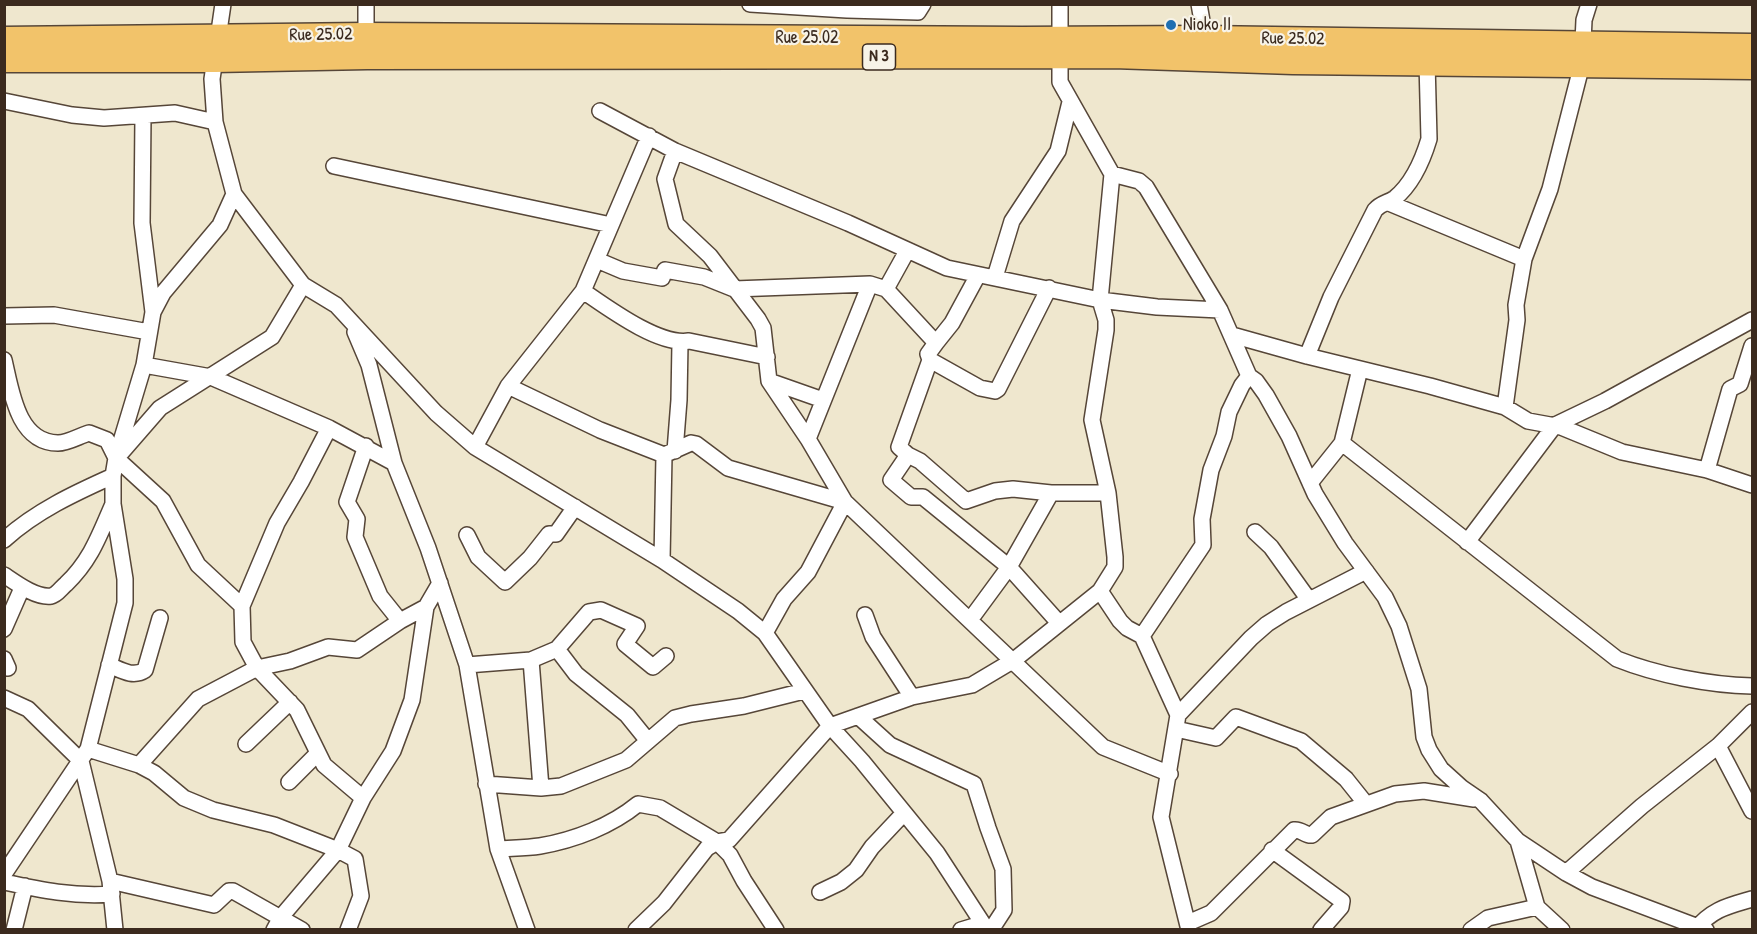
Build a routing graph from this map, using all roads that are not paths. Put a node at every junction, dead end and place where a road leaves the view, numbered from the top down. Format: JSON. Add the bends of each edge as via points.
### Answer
{"nodes":[{"id":1,"x":223,"y":4,"type":"edge"},
{"id":2,"x":366,"y":4,"type":"edge"},
{"id":3,"x":750,"y":4,"type":"edge"},
{"id":4,"x":923,"y":4,"type":"edge"},
{"id":5,"x":1060,"y":4,"type":"edge"},
{"id":6,"x":1199,"y":4,"type":"edge"},
{"id":7,"x":1590,"y":4,"type":"edge"},
{"id":8,"x":218,"y":36,"type":"junction"},
{"id":9,"x":1205,"y":38,"type":"junction"},
{"id":10,"x":4,"y":39,"type":"edge"},
{"id":11,"x":367,"y":46,"type":"junction"},
{"id":12,"x":1752,"y":46,"type":"edge"},
{"id":13,"x":1059,"y":48,"type":"junction"},
{"id":14,"x":1582,"y":53,"type":"junction"},
{"id":15,"x":4,"y":60,"type":"edge"},
{"id":16,"x":215,"y":60,"type":"junction"},
{"id":17,"x":1427,"y":62,"type":"junction"},
{"id":18,"x":1752,"y":67,"type":"edge"},
{"id":19,"x":4,"y":101,"type":"edge"},
{"id":20,"x":1070,"y":102,"type":"junction"},
{"id":21,"x":600,"y":111,"type":"dead end"},
{"id":22,"x":143,"y":116,"type":"junction"},
{"id":23,"x":215,"y":122,"type":"junction"},
{"id":24,"x":649,"y":136,"type":"junction"},
{"id":25,"x":675,"y":152,"type":"junction"},
{"id":26,"x":334,"y":166,"type":"dead end"},
{"id":27,"x":1112,"y":174,"type":"junction"},
{"id":28,"x":234,"y":194,"type":"junction"},
{"id":29,"x":1389,"y":203,"type":"junction"},
{"id":30,"x":611,"y":225,"type":"junction"},
{"id":31,"x":907,"y":251,"type":"junction"},
{"id":32,"x":1524,"y":259,"type":"junction"},
{"id":33,"x":597,"y":260,"type":"junction"},
{"id":34,"x":978,"y":275,"type":"junction"},
{"id":35,"x":995,"y":277,"type":"junction"},
{"id":36,"x":870,"y":284,"type":"junction"},
{"id":37,"x":303,"y":285,"type":"junction"},
{"id":38,"x":1049,"y":288,"type":"junction"},
{"id":39,"x":734,"y":289,"type":"junction"},
{"id":40,"x":886,"y":289,"type":"junction"},
{"id":41,"x":583,"y":291,"type":"junction"},
{"id":42,"x":1100,"y":300,"type":"junction"},
{"id":43,"x":1220,"y":310,"type":"junction"},
{"id":44,"x":153,"y":312,"type":"junction"},
{"id":45,"x":4,"y":316,"type":"edge"},
{"id":46,"x":1752,"y":320,"type":"edge"},
{"id":47,"x":350,"y":321,"type":"junction"},
{"id":48,"x":149,"y":332,"type":"junction"},
{"id":49,"x":1232,"y":335,"type":"junction"},
{"id":50,"x":680,"y":343,"type":"junction"},
{"id":51,"x":936,"y":343,"type":"junction"},
{"id":52,"x":1752,"y":346,"type":"edge"},
{"id":53,"x":1307,"y":356,"type":"junction"},
{"id":54,"x":767,"y":357,"type":"junction"},
{"id":55,"x":4,"y":360,"type":"edge"},
{"id":56,"x":930,"y":360,"type":"junction"},
{"id":57,"x":144,"y":364,"type":"junction"},
{"id":58,"x":1360,"y":369,"type":"junction"},
{"id":59,"x":1249,"y":376,"type":"junction"},
{"id":60,"x":211,"y":377,"type":"junction"},
{"id":61,"x":770,"y":381,"type":"junction"},
{"id":62,"x":508,"y":386,"type":"junction"},
{"id":63,"x":824,"y":400,"type":"junction"},
{"id":64,"x":10,"y":407,"type":"edge"},
{"id":65,"x":1505,"y":407,"type":"junction"},
{"id":66,"x":1556,"y":425,"type":"junction"},
{"id":67,"x":329,"y":428,"type":"junction"},
{"id":68,"x":808,"y":438,"type":"junction"},
{"id":69,"x":1342,"y":443,"type":"junction"},
{"id":70,"x":366,"y":446,"type":"junction"},
{"id":71,"x":475,"y":447,"type":"junction"},
{"id":72,"x":670,"y":453,"type":"junction"},
{"id":73,"x":908,"y":455,"type":"junction"},
{"id":74,"x":116,"y":458,"type":"junction"},
{"id":75,"x":393,"y":463,"type":"junction"},
{"id":76,"x":1707,"y":470,"type":"junction"},
{"id":77,"x":113,"y":476,"type":"junction"},
{"id":78,"x":1310,"y":483,"type":"junction"},
{"id":79,"x":1752,"y":485,"type":"edge"},
{"id":80,"x":1051,"y":493,"type":"junction"},
{"id":81,"x":1108,"y":493,"type":"junction"},
{"id":82,"x":845,"y":502,"type":"junction"},
{"id":83,"x":112,"y":504,"type":"junction"},
{"id":84,"x":575,"y":507,"type":"junction"},
{"id":85,"x":1255,"y":532,"type":"dead end"},
{"id":86,"x":467,"y":535,"type":"dead end"},
{"id":87,"x":4,"y":540,"type":"edge"},
{"id":88,"x":1467,"y":542,"type":"junction"},
{"id":89,"x":662,"y":560,"type":"junction"},
{"id":90,"x":1009,"y":567,"type":"junction"},
{"id":91,"x":1366,"y":571,"type":"junction"},
{"id":92,"x":4,"y":575,"type":"edge"},
{"id":93,"x":440,"y":583,"type":"junction"},
{"id":94,"x":22,"y":588,"type":"junction"},
{"id":95,"x":1100,"y":591,"type":"junction"},
{"id":96,"x":1309,"y":600,"type":"junction"},
{"id":97,"x":242,"y":606,"type":"junction"},
{"id":98,"x":426,"y":606,"type":"junction"},
{"id":99,"x":865,"y":615,"type":"dead end"},
{"id":100,"x":160,"y":618,"type":"dead end"},
{"id":101,"x":970,"y":620,"type":"junction"},
{"id":102,"x":400,"y":621,"type":"junction"},
{"id":103,"x":1059,"y":623,"type":"junction"},
{"id":104,"x":4,"y":629,"type":"edge"},
{"id":105,"x":765,"y":633,"type":"junction"},
{"id":106,"x":1142,"y":636,"type":"junction"},
{"id":107,"x":557,"y":649,"type":"junction"},
{"id":108,"x":666,"y":656,"type":"dead end"},
{"id":109,"x":531,"y":660,"type":"junction"},
{"id":110,"x":1014,"y":660,"type":"junction"},
{"id":111,"x":109,"y":665,"type":"junction"},
{"id":112,"x":467,"y":665,"type":"junction"},
{"id":113,"x":256,"y":668,"type":"junction"},
{"id":114,"x":1752,"y":686,"type":"edge"},
{"id":115,"x":804,"y":691,"type":"junction"},
{"id":116,"x":912,"y":697,"type":"junction"},
{"id":117,"x":4,"y":698,"type":"edge"},
{"id":118,"x":290,"y":702,"type":"junction"},
{"id":119,"x":1752,"y":712,"type":"edge"},
{"id":120,"x":858,"y":716,"type":"junction"},
{"id":121,"x":1177,"y":722,"type":"junction"},
{"id":122,"x":830,"y":726,"type":"junction"},
{"id":123,"x":648,"y":741,"type":"junction"},
{"id":124,"x":246,"y":744,"type":"dead end"},
{"id":125,"x":1718,"y":746,"type":"junction"},
{"id":126,"x":318,"y":753,"type":"junction"},
{"id":127,"x":84,"y":755,"type":"junction"},
{"id":128,"x":139,"y":765,"type":"junction"},
{"id":129,"x":1170,"y":774,"type":"junction"},
{"id":130,"x":289,"y":782,"type":"dead end"},
{"id":131,"x":486,"y":784,"type":"junction"},
{"id":132,"x":541,"y":788,"type":"junction"},
{"id":133,"x":363,"y":798,"type":"junction"},
{"id":134,"x":1480,"y":801,"type":"junction"},
{"id":135,"x":1365,"y":804,"type":"junction"},
{"id":136,"x":1752,"y":811,"type":"edge"},
{"id":137,"x":904,"y":813,"type":"junction"},
{"id":138,"x":1518,"y":841,"type":"junction"},
{"id":139,"x":717,"y":842,"type":"junction"},
{"id":140,"x":498,"y":849,"type":"junction"},
{"id":141,"x":338,"y":850,"type":"junction"},
{"id":142,"x":1272,"y":850,"type":"junction"},
{"id":143,"x":1566,"y":873,"type":"junction"},
{"id":144,"x":4,"y":874,"type":"edge"},
{"id":145,"x":4,"y":882,"type":"edge"},
{"id":146,"x":25,"y":886,"type":"junction"},
{"id":147,"x":111,"y":887,"type":"junction"},
{"id":148,"x":820,"y":892,"type":"dead end"},
{"id":149,"x":1752,"y":899,"type":"edge"},
{"id":150,"x":1537,"y":907,"type":"junction"},
{"id":151,"x":277,"y":923,"type":"edge"},
{"id":152,"x":1188,"y":926,"type":"edge"},
{"id":153,"x":986,"y":928,"type":"edge"},
{"id":154,"x":1700,"y":928,"type":"edge"},
{"id":155,"x":14,"y":930,"type":"edge"},
{"id":156,"x":115,"y":930,"type":"edge"},
{"id":157,"x":302,"y":930,"type":"edge"},
{"id":158,"x":348,"y":930,"type":"edge"},
{"id":159,"x":527,"y":930,"type":"edge"},
{"id":160,"x":636,"y":930,"type":"edge"},
{"id":161,"x":776,"y":930,"type":"edge"},
{"id":162,"x":961,"y":930,"type":"edge"},
{"id":163,"x":1321,"y":930,"type":"edge"},
{"id":164,"x":1471,"y":930,"type":"edge"},
{"id":165,"x":1562,"y":930,"type":"edge"}],
"edges":[{"from":1,"to":8,"type":"street"},
{"from":2,"to":11,"type":"street"},
{"from":3,"to":4,"type":"street","via":[[918,12]]},
{"from":5,"to":13,"type":"street"},
{"from":6,"to":9,"type":"street"},
{"from":7,"to":14,"type":"street","via":[[1584,20]]},
{"from":8,"to":10,"type":"main road","name":"Rue 25.02","number":"N 3"},
{"from":8,"to":11,"type":"main road","name":"Rue 25.02","number":"N 3"},
{"from":8,"to":16,"type":"street"},
{"from":9,"to":13,"type":"main road","name":"Rue 25.02","number":"N 3"},
{"from":9,"to":14,"type":"main road","name":"Rue 25.02","number":"N 3"},
{"from":11,"to":13,"type":"main road","number":"N 3"},
{"from":11,"to":16,"type":"main road","number":"N 3"},
{"from":12,"to":14,"type":"main road","name":"Rue 25.02","number":"N 3","via":[[1634,45]]},
{"from":13,"to":17,"type":"main road","number":"N 3","via":[[1113,56]]},
{"from":13,"to":20,"type":"street","via":[[1060,82]]},
{"from":14,"to":17,"type":"main road","number":"N 3"},
{"from":14,"to":18,"type":"main road","number":"N 3","via":[[1636,67]]},
{"from":14,"to":32,"type":"street","via":[[1550,189]]},
{"from":15,"to":16,"type":"main road","number":"N 3"},
{"from":16,"to":23,"type":"street"},
{"from":17,"to":29,"type":"street","via":[[1429,139],[1405,188]]},
{"from":19,"to":22,"type":"street","via":[[93,117]]},
{"from":20,"to":27,"type":"street"},
{"from":20,"to":35,"type":"street","via":[[1058,151],[1012,221]]},
{"from":21,"to":24,"type":"street"},
{"from":22,"to":23,"type":"street","via":[[184,113]]},
{"from":22,"to":44,"type":"street","via":[[142,223]]},
{"from":23,"to":28,"type":"street"},
{"from":24,"to":25,"type":"street"},
{"from":24,"to":30,"type":"street"},
{"from":25,"to":31,"type":"street"},
{"from":25,"to":39,"type":"street","via":[[665,179],[676,224],[710,256]]},
{"from":26,"to":30,"type":"street"},
{"from":27,"to":42,"type":"street"},
{"from":27,"to":43,"type":"street","via":[[1139,181],[1146,187]]},
{"from":28,"to":37,"type":"street"},
{"from":28,"to":44,"type":"street","via":[[220,225],[163,293]]},
{"from":29,"to":32,"type":"street"},
{"from":29,"to":53,"type":"street","via":[[1375,210],[1331,297]]},
{"from":30,"to":33,"type":"street"},
{"from":31,"to":34,"type":"street","via":[[947,268]]},
{"from":31,"to":40,"type":"street"},
{"from":32,"to":65,"type":"street"},
{"from":33,"to":39,"type":"street","via":[[623,271],[662,278],[665,270],[704,277]]},
{"from":33,"to":41,"type":"street"},
{"from":34,"to":35,"type":"street"},
{"from":34,"to":51,"type":"street","via":[[952,323]]},
{"from":35,"to":38,"type":"street"},
{"from":36,"to":39,"type":"street"},
{"from":36,"to":40,"type":"street"},
{"from":36,"to":63,"type":"street"},
{"from":37,"to":47,"type":"street","via":[[336,305]]},
{"from":37,"to":60,"type":"street","via":[[272,338]]},
{"from":38,"to":42,"type":"street"},
{"from":38,"to":56,"type":"street","via":[[995,391],[980,388]]},
{"from":39,"to":54,"type":"street","via":[[763,328]]},
{"from":40,"to":51,"type":"street"},
{"from":41,"to":50,"type":"street","via":[[634,326]]},
{"from":41,"to":62,"type":"street"},
{"from":42,"to":43,"type":"street","via":[[1157,308]]},
{"from":42,"to":81,"type":"street","via":[[1106,330],[1092,420]]},
{"from":43,"to":49,"type":"street"},
{"from":44,"to":48,"type":"street"},
{"from":45,"to":48,"type":"street","via":[[54,315]]},
{"from":46,"to":66,"type":"street"},
{"from":47,"to":71,"type":"street","via":[[436,413]]},
{"from":47,"to":75,"type":"street","via":[[369,365]]},
{"from":48,"to":57,"type":"street"},
{"from":49,"to":53,"type":"street"},
{"from":49,"to":59,"type":"street"},
{"from":50,"to":54,"type":"street","via":[[689,341]]},
{"from":50,"to":72,"type":"street","via":[[680,400]]},
{"from":51,"to":56,"type":"street","via":[[928,354]]},
{"from":52,"to":76,"type":"street","via":[[1740,384],[1730,389]]},
{"from":53,"to":58,"type":"street"},
{"from":54,"to":61,"type":"street"},
{"from":55,"to":64,"type":"street"},
{"from":56,"to":73,"type":"street","via":[[899,447]]},
{"from":57,"to":60,"type":"street"},
{"from":57,"to":74,"type":"street"},
{"from":58,"to":65,"type":"street"},
{"from":58,"to":69,"type":"street"},
{"from":59,"to":78,"type":"street","via":[[1266,395]]},
{"from":59,"to":106,"type":"street","via":[[1230,412],[1211,470],[1202,519],[1203,545]]},
{"from":60,"to":67,"type":"street"},
{"from":60,"to":74,"type":"street","via":[[160,408]]},
{"from":61,"to":63,"type":"street"},
{"from":61,"to":68,"type":"street"},
{"from":62,"to":71,"type":"street"},
{"from":62,"to":72,"type":"street","via":[[600,430]]},
{"from":63,"to":68,"type":"street"},
{"from":64,"to":74,"type":"street","via":[[42,440],[58,443],[88,433],[107,440]]},
{"from":65,"to":66,"type":"street","via":[[1528,421]]},
{"from":66,"to":76,"type":"street","via":[[1622,452]]},
{"from":66,"to":88,"type":"street"},
{"from":67,"to":70,"type":"street"},
{"from":67,"to":97,"type":"street","via":[[277,523]]},
{"from":68,"to":82,"type":"street"},
{"from":69,"to":78,"type":"street"},
{"from":69,"to":88,"type":"street"},
{"from":70,"to":75,"type":"street"},
{"from":70,"to":102,"type":"street","via":[[347,502],[357,519],[355,537],[380,596]]},
{"from":71,"to":84,"type":"street"},
{"from":72,"to":82,"type":"street","via":[[696,444],[728,468]]},
{"from":72,"to":89,"type":"street"},
{"from":73,"to":80,"type":"street","via":[[966,501],[1013,489]]},
{"from":73,"to":90,"type":"street","via":[[891,480],[910,497],[923,497]]},
{"from":74,"to":77,"type":"street"},
{"from":74,"to":97,"type":"street","via":[[163,501],[195,560]]},
{"from":75,"to":93,"type":"street"},
{"from":76,"to":79,"type":"street"},
{"from":77,"to":83,"type":"street"},
{"from":77,"to":87,"type":"street","via":[[69,496]]},
{"from":78,"to":91,"type":"street"},
{"from":80,"to":81,"type":"street"},
{"from":80,"to":90,"type":"street"},
{"from":81,"to":95,"type":"street","via":[[1115,567]]},
{"from":82,"to":101,"type":"street"},
{"from":82,"to":105,"type":"street","via":[[808,572],[784,599]]},
{"from":83,"to":94,"type":"street","via":[[90,556],[56,594],[47,596]]},
{"from":83,"to":111,"type":"street","via":[[125,579],[125,603]]},
{"from":84,"to":86,"type":"street","via":[[556,534],[549,534],[506,582],[478,557]]},
{"from":84,"to":89,"type":"street"},
{"from":85,"to":96,"type":"street","via":[[1271,547]]},
{"from":88,"to":114,"type":"street","via":[[1617,659],[1646,671]]},
{"from":89,"to":105,"type":"street"},
{"from":90,"to":101,"type":"street"},
{"from":90,"to":103,"type":"street"},
{"from":91,"to":96,"type":"street"},
{"from":91,"to":134,"type":"street","via":[[1382,590],[1399,626],[1419,689],[1429,750],[1448,777]]},
{"from":92,"to":94,"type":"street"},
{"from":93,"to":98,"type":"street"},
{"from":93,"to":112,"type":"street"},
{"from":94,"to":104,"type":"street"},
{"from":95,"to":103,"type":"street"},
{"from":95,"to":106,"type":"street","via":[[1120,621]]},
{"from":96,"to":121,"type":"street","via":[[1251,638]]},
{"from":97,"to":113,"type":"street","via":[[243,642]]},
{"from":98,"to":102,"type":"street"},
{"from":98,"to":133,"type":"street","via":[[409,711],[393,751]]},
{"from":99,"to":116,"type":"street","via":[[873,636]]},
{"from":100,"to":111,"type":"street","via":[[145,670],[130,674]]},
{"from":101,"to":110,"type":"street"},
{"from":102,"to":113,"type":"street","via":[[357,650],[328,646],[290,661]]},
{"from":103,"to":110,"type":"street"},
{"from":105,"to":115,"type":"street"},
{"from":106,"to":121,"type":"street"},
{"from":107,"to":108,"type":"street","via":[[589,612],[601,610],[637,626],[625,644],[653,667]]},
{"from":107,"to":109,"type":"street"},
{"from":107,"to":123,"type":"street","via":[[576,674],[627,715]]},
{"from":109,"to":112,"type":"street"},
{"from":109,"to":132,"type":"street"},
{"from":110,"to":116,"type":"street","via":[[972,685]]},
{"from":110,"to":129,"type":"street","via":[[1103,747]]},
{"from":111,"to":127,"type":"street"},
{"from":112,"to":131,"type":"street"},
{"from":113,"to":118,"type":"street"},
{"from":113,"to":128,"type":"street","via":[[198,699]]},
{"from":115,"to":122,"type":"street"},
{"from":115,"to":123,"type":"street","via":[[675,718]]},
{"from":116,"to":120,"type":"street"},
{"from":117,"to":127,"type":"street","via":[[28,709]]},
{"from":118,"to":124,"type":"street"},
{"from":118,"to":126,"type":"street"},
{"from":119,"to":125,"type":"street"},
{"from":120,"to":122,"type":"street"},
{"from":120,"to":153,"type":"street","via":[[890,745],[974,783],[1003,869],[1004,910]]},
{"from":121,"to":129,"type":"street"},
{"from":121,"to":135,"type":"street","via":[[1216,738],[1236,717],[1298,739],[1346,779]]},
{"from":122,"to":137,"type":"street"},
{"from":122,"to":139,"type":"street","via":[[729,840]]},
{"from":123,"to":132,"type":"street","via":[[626,760],[569,784]]},
{"from":125,"to":136,"type":"street"},
{"from":125,"to":143,"type":"street"},
{"from":126,"to":130,"type":"street"},
{"from":126,"to":133,"type":"street","via":[[324,765]]},
{"from":127,"to":128,"type":"street"},
{"from":127,"to":144,"type":"street"},
{"from":127,"to":147,"type":"street"},
{"from":128,"to":141,"type":"street","via":[[184,798],[213,810],[274,825]]},
{"from":129,"to":152,"type":"street","via":[[1161,817]]},
{"from":131,"to":132,"type":"street"},
{"from":131,"to":140,"type":"street"},
{"from":133,"to":141,"type":"street"},
{"from":134,"to":135,"type":"street","via":[[1424,791],[1395,794]]},
{"from":134,"to":138,"type":"street"},
{"from":135,"to":142,"type":"street","via":[[1331,817],[1312,835],[1294,830]]},
{"from":137,"to":148,"type":"street","via":[[856,870]]},
{"from":137,"to":153,"type":"street","via":[[937,853]]},
{"from":138,"to":143,"type":"street"},
{"from":138,"to":150,"type":"street"},
{"from":139,"to":140,"type":"street","via":[[660,808],[638,804],[621,818],[569,838],[540,846]]},
{"from":139,"to":160,"type":"street","via":[[707,848],[664,903]]},
{"from":139,"to":161,"type":"street","via":[[730,855]]},
{"from":140,"to":159,"type":"street"},
{"from":141,"to":151,"type":"street"},
{"from":141,"to":158,"type":"street","via":[[355,859],[361,896]]},
{"from":142,"to":152,"type":"street","via":[[1211,913]]},
{"from":142,"to":163,"type":"street","via":[[1342,901]]},
{"from":143,"to":154,"type":"street","via":[[1592,887]]},
{"from":145,"to":146,"type":"street"},
{"from":146,"to":147,"type":"street","via":[[86,896]]},
{"from":146,"to":155,"type":"street"},
{"from":147,"to":151,"type":"street","via":[[214,905],[233,891]]},
{"from":147,"to":156,"type":"street"},
{"from":149,"to":154,"type":"street","via":[[1718,910]]},
{"from":150,"to":164,"type":"street","via":[[1488,918]]},
{"from":150,"to":165,"type":"street"},
{"from":151,"to":157,"type":"street"},
{"from":153,"to":162,"type":"street"}]}
